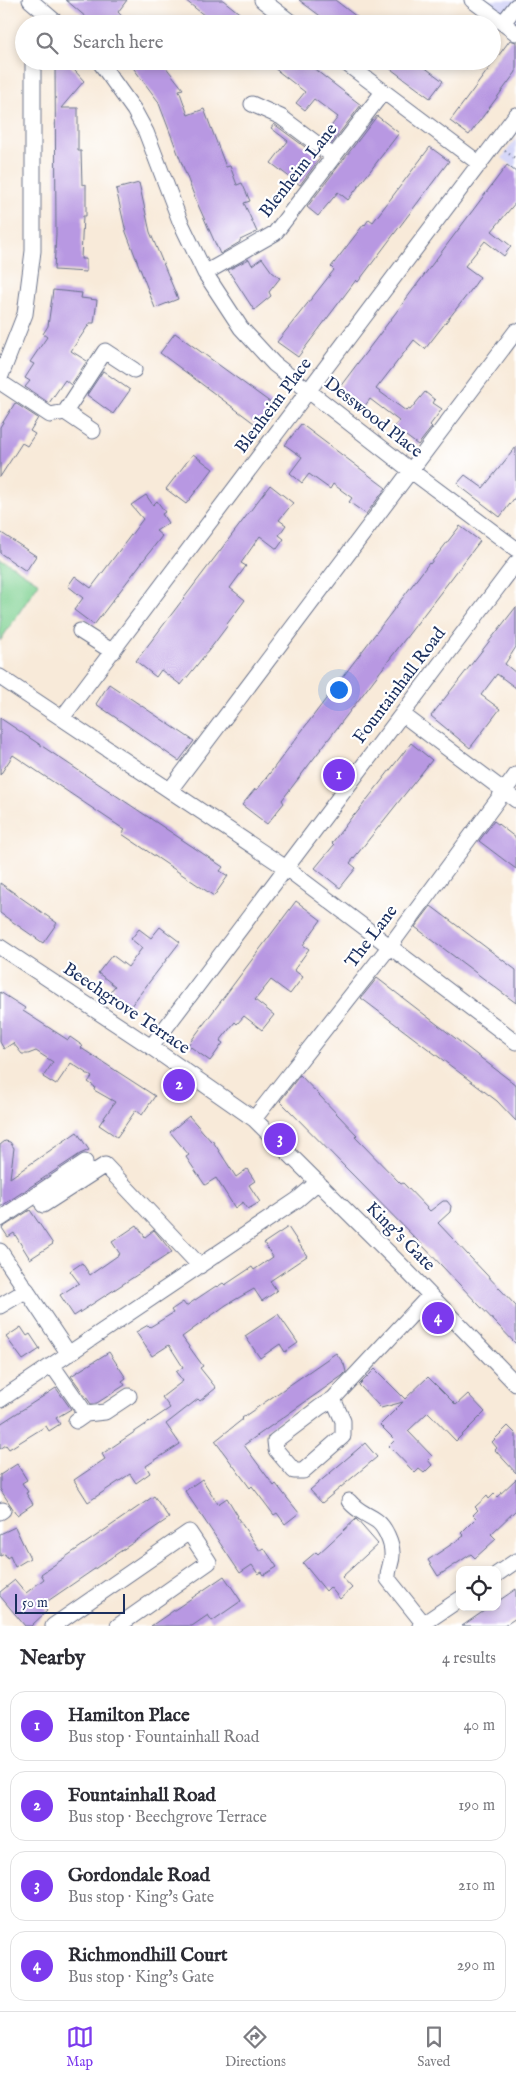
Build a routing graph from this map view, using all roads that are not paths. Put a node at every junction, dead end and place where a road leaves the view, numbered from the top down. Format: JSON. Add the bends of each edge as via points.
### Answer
{"nodes":[{"id":1,"x":30,"y":0,"type":"edge"},
{"id":2,"x":262,"y":0,"type":"edge"},
{"id":3,"x":474,"y":0,"type":"edge"},
{"id":4,"x":516,"y":6,"type":"edge"},
{"id":5,"x":39,"y":15,"type":"edge"},
{"id":6,"x":281,"y":15,"type":"edge"},
{"id":7,"x":493,"y":15,"type":"edge"},
{"id":8,"x":503,"y":23,"type":"joint"},
{"id":9,"x":516,"y":33,"type":"edge"},
{"id":10,"x":33,"y":70,"type":"edge"},
{"id":11,"x":106,"y":70,"type":"edge"},
{"id":12,"x":355,"y":70,"type":"edge"},
{"id":13,"x":383,"y":92,"type":"junction"},
{"id":14,"x":252,"y":104,"type":"dead end"},
{"id":15,"x":516,"y":115,"type":"edge"},
{"id":16,"x":333,"y":156,"type":"junction"},
{"id":17,"x":480,"y":164,"type":"junction"},
{"id":18,"x":206,"y":273,"type":"junction"},
{"id":19,"x":516,"y":331,"type":"edge"},
{"id":20,"x":134,"y":370,"type":"dead end"},
{"id":21,"x":0,"y":378,"type":"edge"},
{"id":22,"x":0,"y":382,"type":"edge"},
{"id":23,"x":308,"y":391,"type":"junction"},
{"id":24,"x":65,"y":412,"type":"junction"},
{"id":25,"x":93,"y":431,"type":"dead end"},
{"id":26,"x":410,"y":470,"type":"junction"},
{"id":27,"x":516,"y":549,"type":"edge"},
{"id":28,"x":516,"y":563,"type":"edge"},
{"id":29,"x":80,"y":631,"type":"dead end"},
{"id":30,"x":113,"y":652,"type":"junction"},
{"id":31,"x":0,"y":677,"type":"edge"},
{"id":32,"x":402,"y":714,"type":"junction"},
{"id":33,"x":62,"y":718,"type":"junction"},
{"id":34,"x":516,"y":775,"type":"edge"},
{"id":35,"x":170,"y":790,"type":"junction"},
{"id":36,"x":504,"y":791,"type":"junction"},
{"id":37,"x":516,"y":800,"type":"edge"},
{"id":38,"x":286,"y":868,"type":"junction"},
{"id":39,"x":390,"y":946,"type":"junction"},
{"id":40,"x":0,"y":947,"type":"edge"},
{"id":41,"x":516,"y":1042,"type":"edge"},
{"id":42,"x":151,"y":1047,"type":"junction"},
{"id":43,"x":254,"y":1119,"type":"junction"},
{"id":44,"x":85,"y":1162,"type":"dead end"},
{"id":45,"x":318,"y":1182,"type":"junction"},
{"id":46,"x":43,"y":1205,"type":"dead end"},
{"id":47,"x":0,"y":1219,"type":"edge"},
{"id":48,"x":0,"y":1251,"type":"edge"},
{"id":49,"x":200,"y":1266,"type":"junction"},
{"id":50,"x":26,"y":1290,"type":"junction"},
{"id":51,"x":430,"y":1295,"type":"junction"},
{"id":52,"x":0,"y":1306,"type":"edge"},
{"id":53,"x":69,"y":1354,"type":"junction"},
{"id":54,"x":52,"y":1365,"type":"junction"},
{"id":55,"x":516,"y":1384,"type":"edge"},
{"id":56,"x":129,"y":1396,"type":"dead end"},
{"id":57,"x":333,"y":1399,"type":"junction"},
{"id":58,"x":0,"y":1400,"type":"edge"},
{"id":59,"x":349,"y":1501,"type":"dead end"},
{"id":60,"x":516,"y":1561,"type":"edge"},
{"id":61,"x":501,"y":1571,"type":"edge"},
{"id":62,"x":456,"y":1602,"type":"edge"},
{"id":63,"x":422,"y":1625,"type":"edge"},
{"id":64,"x":53,"y":1626,"type":"edge"},
{"id":65,"x":118,"y":1626,"type":"edge"}],
"edges":[{"from":1,"to":5,"type":"street"},
{"from":2,"to":6,"type":"street"},
{"from":3,"to":7,"type":"street"},
{"from":4,"to":8,"type":"street"},
{"from":8,"to":9,"type":"street"},
{"from":10,"to":21,"type":"street","via":[[33,251],[25,314]]},
{"from":11,"to":18,"type":"street","name":"Desswood Place","via":[[146,132],[180,221]]},
{"from":12,"to":13,"type":"street"},
{"from":13,"to":16,"type":"street","name":"Blenheim Lane"},
{"from":13,"to":17,"type":"street"},
{"from":14,"to":16,"type":"street","via":[[281,117]]},
{"from":15,"to":17,"type":"street","name":"Blenheim Place"},
{"from":16,"to":18,"type":"street","name":"Blenheim Lane","via":[[275,233]]},
{"from":17,"to":23,"type":"street","name":"Blenheim Place"},
{"from":18,"to":23,"type":"street","name":"Desswood Place","via":[[241,328],[274,364]]},
{"from":19,"to":26,"type":"street"},
{"from":20,"to":24,"type":"street","via":[[105,351]]},
{"from":22,"to":24,"type":"street","via":[[50,415]]},
{"from":23,"to":26,"type":"street","name":"Desswood Place"},
{"from":23,"to":30,"type":"street","name":"Blenheim Place"},
{"from":24,"to":25,"type":"street"},
{"from":26,"to":27,"type":"street","name":"Desswood Place"},
{"from":26,"to":35,"type":"street"},
{"from":28,"to":32,"type":"street","name":"Fountainhall Road"},
{"from":29,"to":30,"type":"street"},
{"from":30,"to":33,"type":"street","name":"Blenheim Place"},
{"from":31,"to":33,"type":"street"},
{"from":32,"to":36,"type":"street"},
{"from":32,"to":38,"type":"street","name":"Fountainhall Road"},
{"from":33,"to":35,"type":"street"},
{"from":34,"to":36,"type":"street","name":"The Lane"},
{"from":35,"to":38,"type":"street"},
{"from":36,"to":37,"type":"street"},
{"from":36,"to":39,"type":"street","name":"The Lane"},
{"from":38,"to":39,"type":"street"},
{"from":38,"to":42,"type":"street","name":"Fountainhall Road"},
{"from":39,"to":41,"type":"street"},
{"from":39,"to":43,"type":"street","name":"The Lane"},
{"from":40,"to":42,"type":"street","name":"Beechgrove Terrace"},
{"from":42,"to":43,"type":"street","name":"Beechgrove Terrace"},
{"from":43,"to":45,"type":"street","name":"King's Gate"},
{"from":44,"to":47,"type":"street"},
{"from":45,"to":49,"type":"street"},
{"from":45,"to":51,"type":"street","name":"King's Gate"},
{"from":46,"to":49,"type":"street","via":[[105,1164]]},
{"from":48,"to":50,"type":"street"},
{"from":49,"to":53,"type":"street"},
{"from":50,"to":52,"type":"street"},
{"from":50,"to":53,"type":"street"},
{"from":51,"to":55,"type":"street","name":"King's Gate"},
{"from":51,"to":57,"type":"street"},
{"from":53,"to":54,"type":"street"},
{"from":54,"to":56,"type":"street","via":[[81,1418],[104,1412]]},
{"from":54,"to":58,"type":"street"},
{"from":57,"to":57,"type":"street","via":[[275,1441],[276,1450],[294,1471],[303,1471],[343,1436],[343,1421]]},
{"from":59,"to":63,"type":"street","via":[[357,1511],[384,1528],[392,1552],[388,1579]]},
{"from":60,"to":61,"type":"street"},
{"from":62,"to":63,"type":"street"},
{"from":64,"to":65,"type":"street","via":[[189,1532],[209,1562]]}]}
